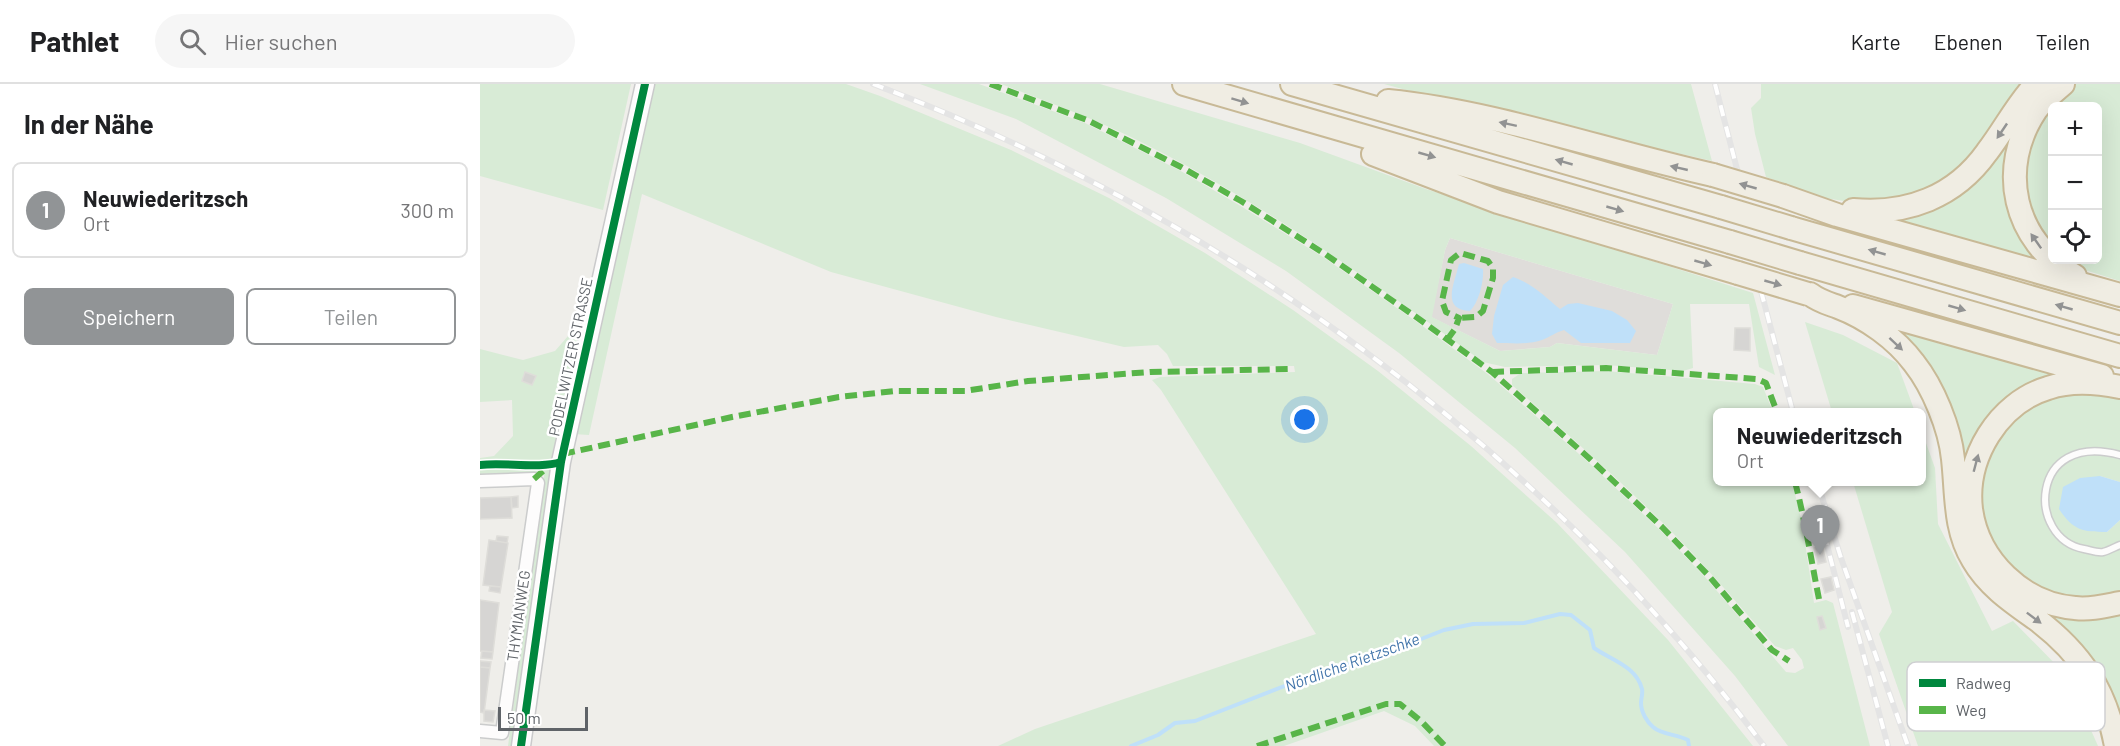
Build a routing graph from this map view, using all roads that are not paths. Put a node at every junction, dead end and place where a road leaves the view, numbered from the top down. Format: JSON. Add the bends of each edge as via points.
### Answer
{"nodes":[{"id":1,"x":645,"y":84,"type":"edge"},
{"id":2,"x":1184,"y":84,"type":"edge"},
{"id":3,"x":1292,"y":84,"type":"edge"},
{"id":4,"x":2036,"y":84,"type":"edge"},
{"id":5,"x":2063,"y":84,"type":"edge"},
{"id":6,"x":1333,"y":96,"type":"junction"},
{"id":7,"x":1310,"y":122,"type":"junction"},
{"id":8,"x":1783,"y":196,"type":"junction"},
{"id":9,"x":2098,"y":289,"type":"junction"},
{"id":10,"x":1809,"y":294,"type":"junction"},
{"id":11,"x":2120,"y":295,"type":"edge"},
{"id":12,"x":2120,"y":323,"type":"edge"},
{"id":13,"x":2120,"y":356,"type":"edge"},
{"id":14,"x":2120,"y":385,"type":"edge"},
{"id":15,"x":2120,"y":455,"type":"edge"},
{"id":16,"x":480,"y":481,"type":"edge"},
{"id":17,"x":2120,"y":545,"type":"edge"},
{"id":18,"x":2120,"y":603,"type":"edge"},
{"id":19,"x":2082,"y":662,"type":"edge"},
{"id":20,"x":2105,"y":707,"type":"edge"},
{"id":21,"x":480,"y":731,"type":"edge"},
{"id":22,"x":521,"y":746,"type":"edge"},
{"id":23,"x":2116,"y":746,"type":"edge"}],
"edges":[{"from":1,"to":22,"type":"street","name":"PODELWITZER STRASSE","via":[[561,462]]},
{"from":2,"to":7,"type":"highway","one_way":true},
{"from":3,"to":6,"type":"highway"},
{"from":4,"to":8,"type":"highway","one_way":true,"via":[[1975,168],[1941,194],[1923,202],[1878,212],[1842,209]]},
{"from":9,"to":5,"type":"highway","one_way":true,"via":[[2052,260],[2037,245],[2019,211],[2014,177],[2021,136],[2037,108]]},
{"from":8,"to":6,"type":"highway","one_way":true,"bridge":true,"via":[[1516,125],[1428,106]]},
{"from":12,"to":6,"type":"highway","one_way":true,"bridge":true},
{"from":7,"to":10,"type":"highway","one_way":true,"bridge":true,"via":[[1360,148],[1498,202]]},
{"from":7,"to":13,"type":"highway","one_way":true,"bridge":true},
{"from":8,"to":9,"type":"highway"},
{"from":9,"to":11,"type":"highway"},
{"from":10,"to":14,"type":"highway"},
{"from":10,"to":19,"type":"highway","one_way":true,"via":[[1863,320],[1894,341],[1915,364],[1945,417],[1958,519],[1969,553],[1991,584],[2061,639]]},
{"from":18,"to":14,"type":"highway","one_way":true,"via":[[2074,608],[2042,601],[2021,590],[2002,574],[1987,553],[1974,521],[1970,494],[1984,441],[2024,398],[2062,384]]},
{"from":15,"to":17,"type":"lane","via":[[2081,452],[2059,462],[2047,483],[2045,503],[2058,536],[2078,548],[2101,552]]},
{"from":16,"to":21,"type":"street","name":"THYMIANWEG","via":[[534,479],[538,483],[502,733]]},
{"from":20,"to":23,"type":"highway","one_way":true}]}
